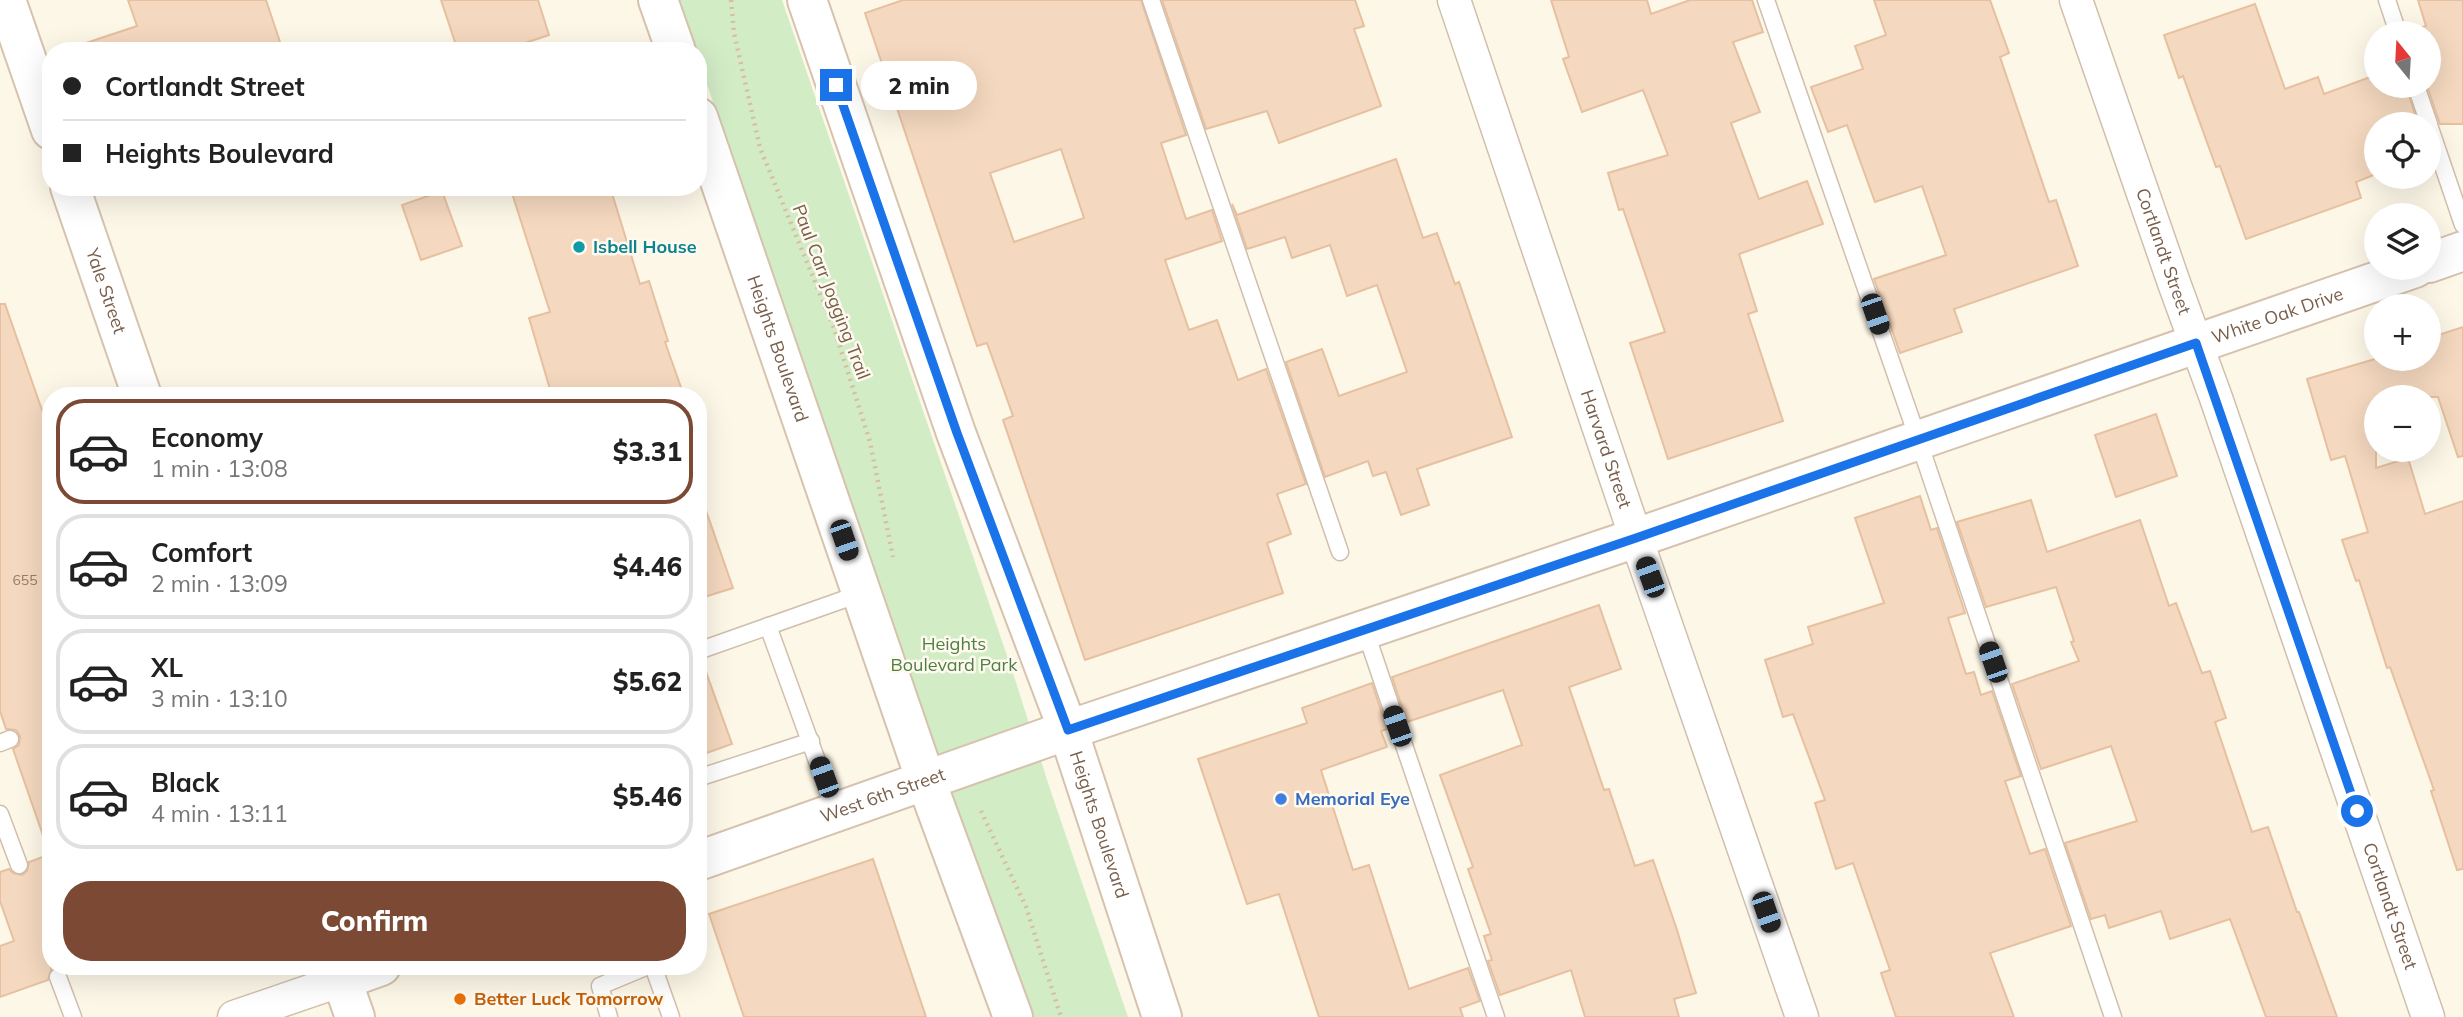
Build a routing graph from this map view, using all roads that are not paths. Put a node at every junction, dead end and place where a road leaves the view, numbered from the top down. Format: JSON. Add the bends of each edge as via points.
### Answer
{"nodes":[{"id":1,"x":6,"y":0,"type":"edge"},
{"id":2,"x":658,"y":0,"type":"edge"},
{"id":3,"x":807,"y":0,"type":"edge"},
{"id":4,"x":1151,"y":0,"type":"edge"},
{"id":5,"x":1454,"y":0,"type":"edge"},
{"id":6,"x":1766,"y":0,"type":"edge"},
{"id":7,"x":2076,"y":0,"type":"edge"},
{"id":8,"x":2386,"y":0,"type":"edge"},
{"id":9,"x":2394,"y":21,"type":"edge"},
{"id":10,"x":673,"y":42,"type":"edge"},
{"id":11,"x":42,"y":104,"type":"edge"},
{"id":12,"x":707,"y":143,"type":"edge"},
{"id":13,"x":2441,"y":160,"type":"edge"},
{"id":14,"x":74,"y":196,"type":"edge"},
{"id":15,"x":2463,"y":225,"type":"edge"},
{"id":16,"x":2463,"y":251,"type":"edge"},
{"id":17,"x":2441,"y":259,"type":"edge"},
{"id":18,"x":2380,"y":280,"type":"edge"},
{"id":19,"x":2196,"y":343,"type":"junction"},
{"id":20,"x":139,"y":387,"type":"edge"},
{"id":21,"x":1918,"y":439,"type":"junction"},
{"id":22,"x":1636,"y":538,"type":"junction"},
{"id":23,"x":1340,"y":552,"type":"dead end"},
{"id":24,"x":862,"y":593,"type":"junction"},
{"id":25,"x":768,"y":626,"type":"junction"},
{"id":26,"x":1364,"y":630,"type":"junction"},
{"id":27,"x":707,"y":648,"type":"edge"},
{"id":28,"x":1068,"y":730,"type":"junction"},
{"id":29,"x":811,"y":740,"type":"junction"},
{"id":30,"x":707,"y":775,"type":"edge"},
{"id":31,"x":926,"y":782,"type":"junction"},
{"id":32,"x":836,"y":813,"type":"junction"},
{"id":33,"x":0,"y":814,"type":"edge"},
{"id":34,"x":707,"y":858,"type":"edge"},
{"id":35,"x":19,"y":865,"type":"dead end"},
{"id":36,"x":335,"y":975,"type":"edge"},
{"id":37,"x":341,"y":975,"type":"edge"},
{"id":38,"x":628,"y":975,"type":"edge"},
{"id":39,"x":655,"y":975,"type":"edge"},
{"id":40,"x":58,"y":977,"type":"dead end"},
{"id":41,"x":73,"y":1017,"type":"edge"},
{"id":42,"x":234,"y":1017,"type":"edge"},
{"id":43,"x":355,"y":1017,"type":"edge"},
{"id":44,"x":609,"y":1017,"type":"edge"},
{"id":45,"x":671,"y":1017,"type":"edge"},
{"id":46,"x":1013,"y":1017,"type":"edge"},
{"id":47,"x":1162,"y":1017,"type":"edge"},
{"id":48,"x":1496,"y":1017,"type":"edge"},
{"id":49,"x":1802,"y":1017,"type":"edge"},
{"id":50,"x":2113,"y":1017,"type":"edge"},
{"id":51,"x":2428,"y":1017,"type":"edge"}],
"edges":[{"from":1,"to":11,"type":"main road"},
{"from":2,"to":10,"type":"main road"},
{"from":3,"to":28,"type":"main road","name":"Heights Boulevard","via":[[952,420]]},
{"from":4,"to":23,"type":"lane"},
{"from":5,"to":22,"type":"street","name":"Harvard Street"},
{"from":6,"to":21,"type":"lane"},
{"from":7,"to":19,"type":"street","name":"Cortlandt Street"},
{"from":8,"to":9,"type":"lane"},
{"from":12,"to":24,"type":"main road","name":"Heights Boulevard"},
{"from":13,"to":15,"type":"lane"},
{"from":14,"to":20,"type":"main road","name":"Yale Street"},
{"from":16,"to":17,"type":"main road"},
{"from":18,"to":19,"type":"main road","name":"White Oak Drive"},
{"from":19,"to":21,"type":"main road","name":"White Oak Drive"},
{"from":19,"to":51,"type":"street","name":"Cortlandt Street"},
{"from":21,"to":22,"type":"main road","name":"White Oak Drive"},
{"from":21,"to":50,"type":"lane"},
{"from":22,"to":26,"type":"main road","name":"White Oak Drive"},
{"from":22,"to":49,"type":"street","name":"Harvard Street"},
{"from":24,"to":25,"type":"lane"},
{"from":24,"to":31,"type":"main road","name":"Heights Boulevard"},
{"from":25,"to":27,"type":"lane"},
{"from":25,"to":29,"type":"lane"},
{"from":26,"to":28,"type":"main road","name":"White Oak Drive"},
{"from":26,"to":48,"type":"lane"},
{"from":28,"to":31,"type":"main road","name":"West 6th Street"},
{"from":28,"to":47,"type":"main road","name":"Heights Boulevard"},
{"from":29,"to":30,"type":"lane"},
{"from":29,"to":32,"type":"lane"},
{"from":31,"to":32,"type":"main road","name":"West 6th Street"},
{"from":31,"to":46,"type":"main road","name":"Heights Boulevard"},
{"from":32,"to":34,"type":"main road","name":"West 6th Street"},
{"from":33,"to":35,"type":"lane"},
{"from":36,"to":42,"type":"street"},
{"from":37,"to":43,"type":"main road"},
{"from":38,"to":44,"type":"lane","via":[[600,986]]},
{"from":39,"to":45,"type":"lane"},
{"from":40,"to":41,"type":"lane"}]}
